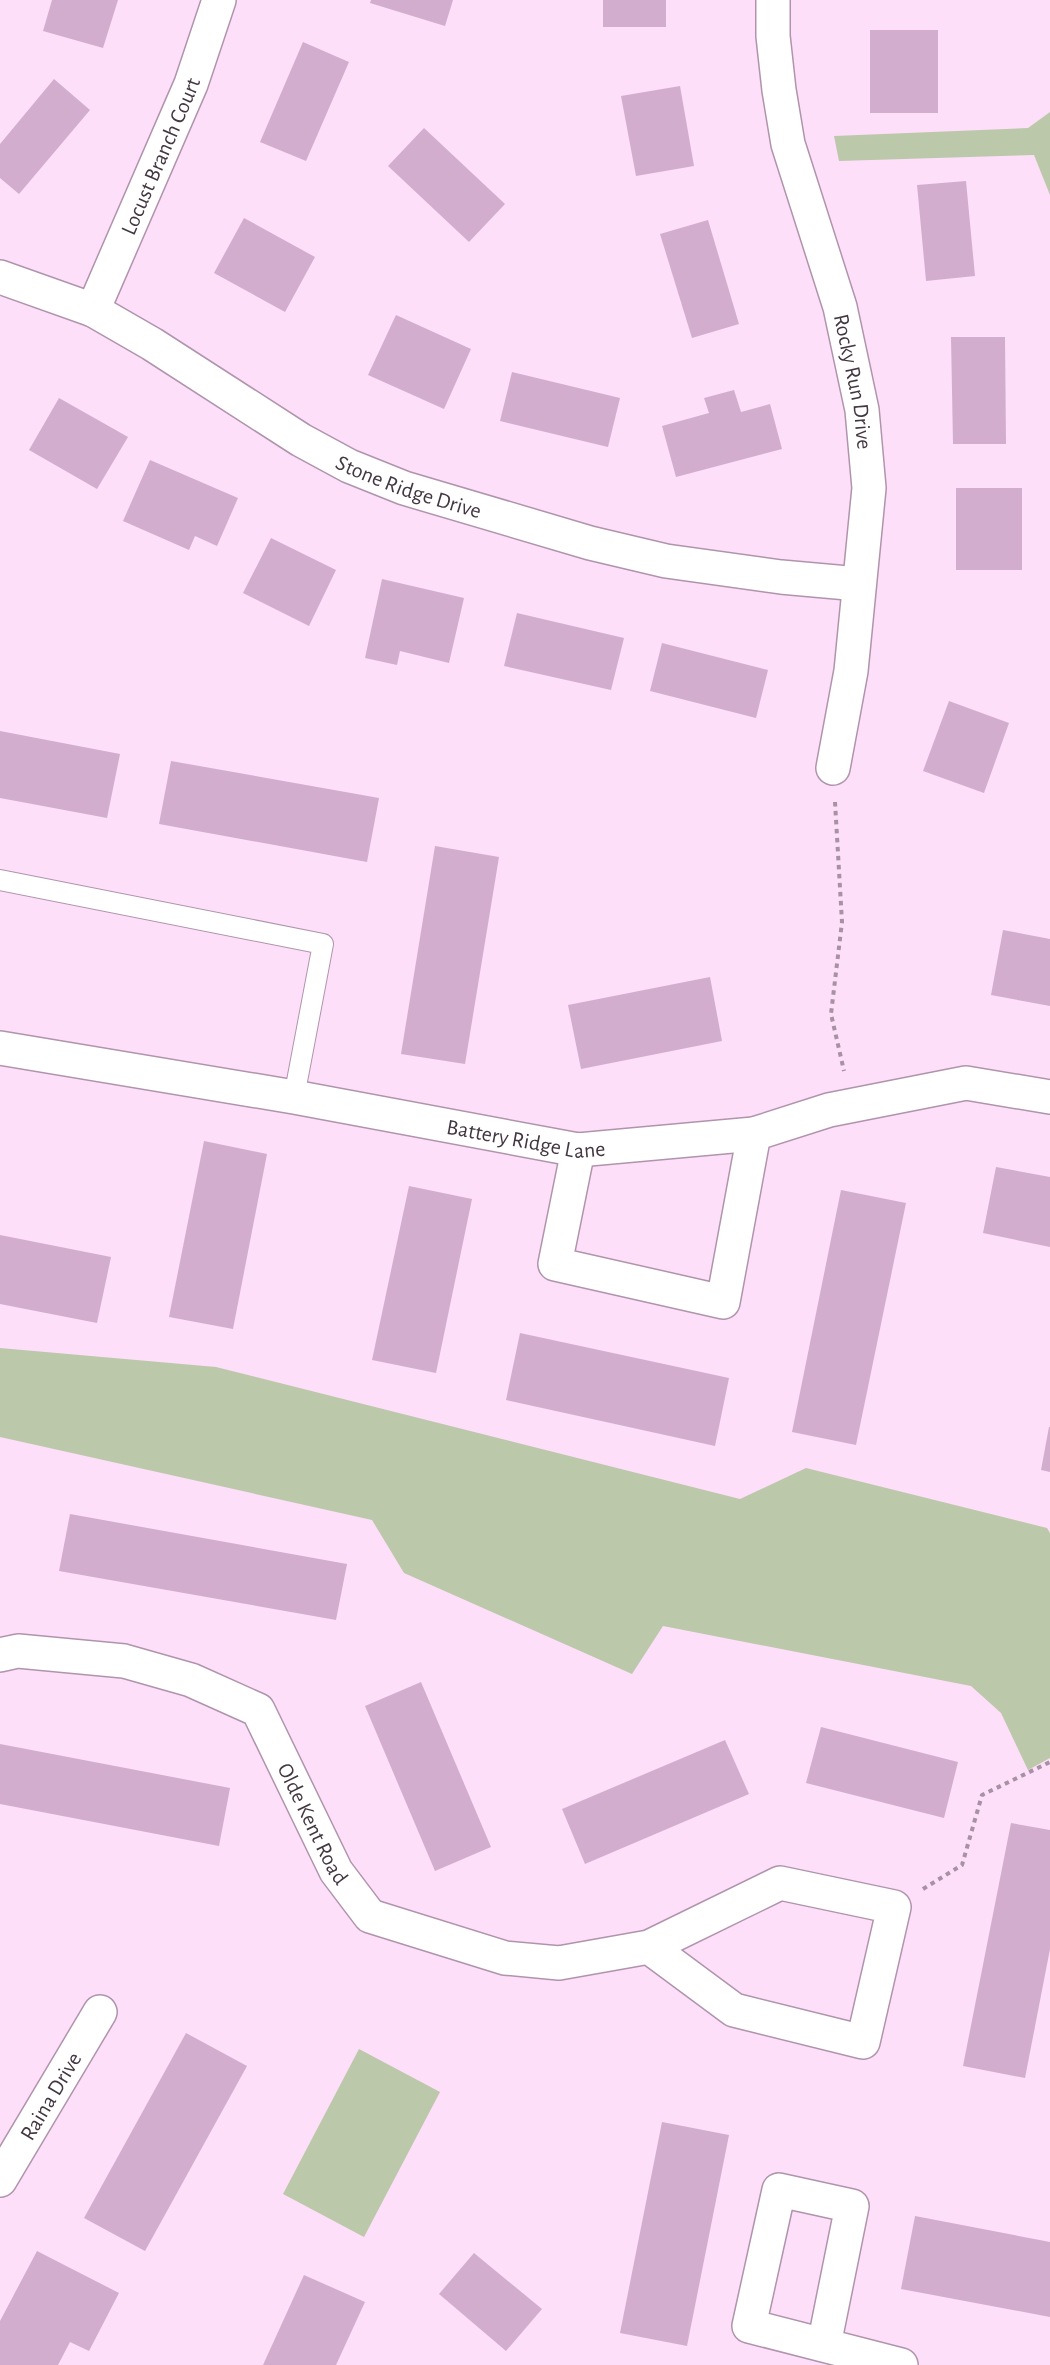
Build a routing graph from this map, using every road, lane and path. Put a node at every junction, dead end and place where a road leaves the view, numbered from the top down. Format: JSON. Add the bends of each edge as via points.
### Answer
{"nodes":[{"id":1,"x":219,"y":0,"type":"edge"},
{"id":2,"x":773,"y":0,"type":"edge"},
{"id":3,"x":0,"y":277,"type":"edge"},
{"id":4,"x":93,"y":310,"type":"junction"},
{"id":5,"x":859,"y":584,"type":"junction"},
{"id":6,"x":833,"y":768,"type":"joint"},
{"id":7,"x":0,"y":880,"type":"edge"},
{"id":8,"x":0,"y":1048,"type":"edge"},
{"id":9,"x":294,"y":1097,"type":"junction"},
{"id":10,"x":1050,"y":1097,"type":"edge"},
{"id":11,"x":853,"y":1105,"type":"junction"},
{"id":12,"x":754,"y":1134,"type":"junction"},
{"id":13,"x":578,"y":1150,"type":"junction"},
{"id":14,"x":0,"y":1655,"type":"edge"},
{"id":15,"x":1050,"y":1762,"type":"edge"},
{"id":16,"x":894,"y":1907,"type":"junction"},
{"id":17,"x":650,"y":1947,"type":"junction"},
{"id":18,"x":100,"y":2012,"type":"dead end"},
{"id":19,"x":0,"y":2180,"type":"edge"},
{"id":20,"x":824,"y":2345,"type":"junction"},
{"id":21,"x":901,"y":2365,"type":"edge"}],
"edges":[{"from":1,"to":4,"type":"street","name":"Locust Branch Court","via":[[191,84]]},
{"from":2,"to":5,"type":"street","name":"Rocky Run Drive","via":[[774,46],[788,144],[840,307],[862,410],[869,488]]},
{"from":3,"to":4,"type":"street","name":"Stone Ridge Drive"},
{"from":4,"to":5,"type":"street","name":"Stone Ridge Drive","via":[[301,440],[349,466],[404,488],[590,543],[666,561]]},
{"from":5,"to":6,"type":"street","name":"Rocky Run Drive","via":[[851,672]]},
{"from":6,"to":11,"type":"path","via":[[842,922],[831,1014]]},
{"from":7,"to":9,"type":"lane","via":[[322,944]]},
{"from":8,"to":9,"type":"street","name":"Battery Ridge Lane"},
{"from":9,"to":13,"type":"street","name":"Battery Ridge Lane"},
{"from":10,"to":11,"type":"street","name":"Battery Ridge Lane","via":[[966,1083]]},
{"from":11,"to":12,"type":"street","name":"Battery Ridge Lane"},
{"from":12,"to":13,"type":"street","name":"Battery Ridge Lane"},
{"from":12,"to":13,"type":"street","via":[[723,1302],[555,1264]]},
{"from":14,"to":17,"type":"street","name":"Olde Kent Road","via":[[18,1651],[124,1661],[191,1680],[258,1710],[336,1870],[370,1916],[505,1958],[559,1963]]},
{"from":15,"to":16,"type":"path","via":[[982,1795],[962,1865]]},
{"from":16,"to":17,"type":"street","name":"Olde Kent Road","via":[[780,1882]]},
{"from":16,"to":17,"type":"street","via":[[863,2042],[734,2010]]},
{"from":18,"to":19,"type":"street","name":"Raina Drive"},
{"from":20,"to":20,"type":"street","via":[[852,2206],[779,2190],[749,2326]]},
{"from":20,"to":21,"type":"street"}]}
